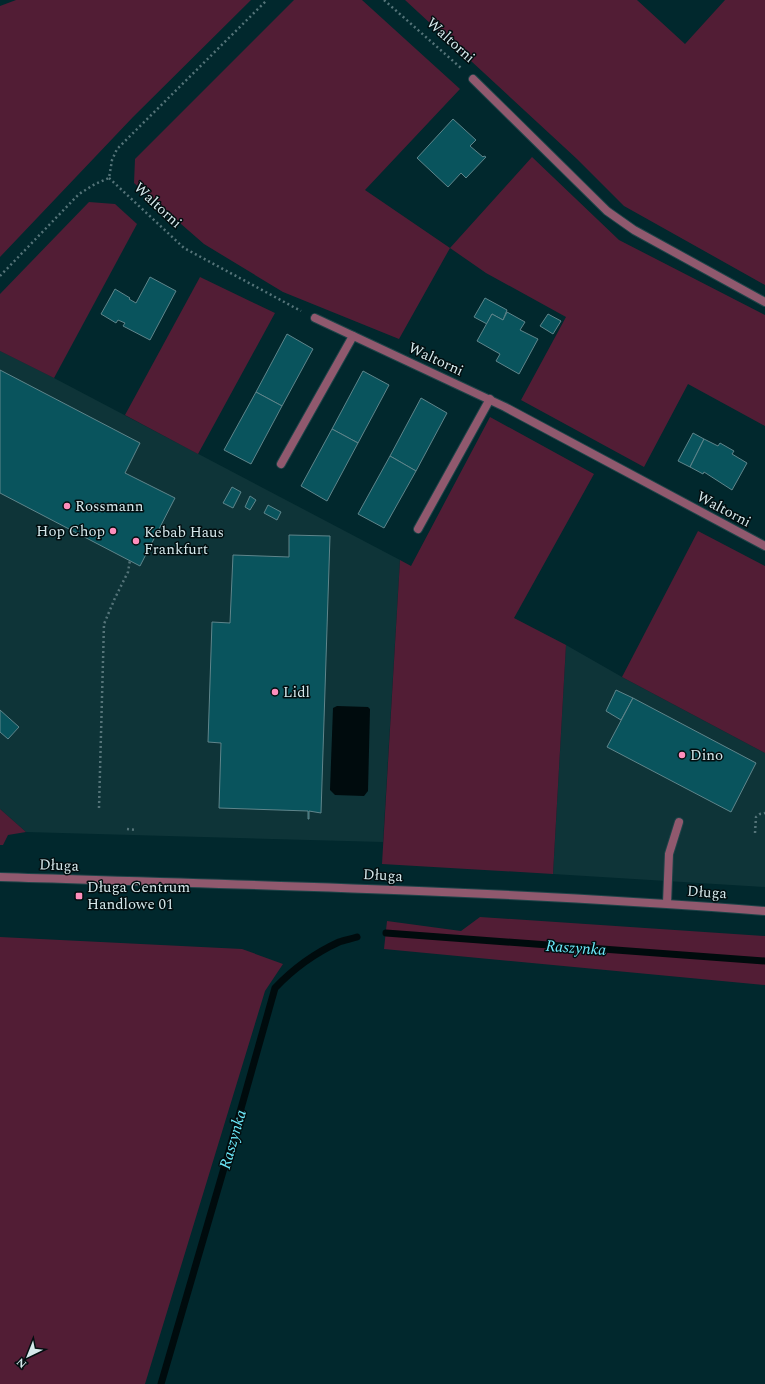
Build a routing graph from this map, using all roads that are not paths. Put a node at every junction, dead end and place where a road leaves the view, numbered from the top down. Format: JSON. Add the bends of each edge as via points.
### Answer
{"nodes":[{"id":1,"x":473,"y":79,"type":"road end"},
{"id":2,"x":765,"y":302,"type":"edge"},
{"id":3,"x":316,"y":318,"type":"road end"},
{"id":4,"x":353,"y":336,"type":"junction"},
{"id":5,"x":490,"y":399,"type":"junction"},
{"id":6,"x":281,"y":464,"type":"dead end"},
{"id":7,"x":418,"y":529,"type":"dead end"},
{"id":8,"x":765,"y":546,"type":"edge"},
{"id":9,"x":679,"y":822,"type":"dead end"},
{"id":10,"x":0,"y":877,"type":"edge"},
{"id":11,"x":667,"y":903,"type":"junction"},
{"id":12,"x":765,"y":911,"type":"edge"}],
"edges":[{"from":1,"to":2,"type":"street","name":"Waltorni","via":[[607,211],[634,230]]},
{"from":3,"to":4,"type":"street","name":"Waltorni"},
{"from":4,"to":5,"type":"street","name":"Waltorni"},
{"from":4,"to":6,"type":"street"},
{"from":5,"to":7,"type":"street"},
{"from":5,"to":8,"type":"street","name":"Waltorni"},
{"from":9,"to":11,"type":"street","via":[[669,854]]},
{"from":10,"to":11,"type":"street","name":"Długa","via":[[368,888]]},
{"from":11,"to":12,"type":"street","name":"Długa"}]}
